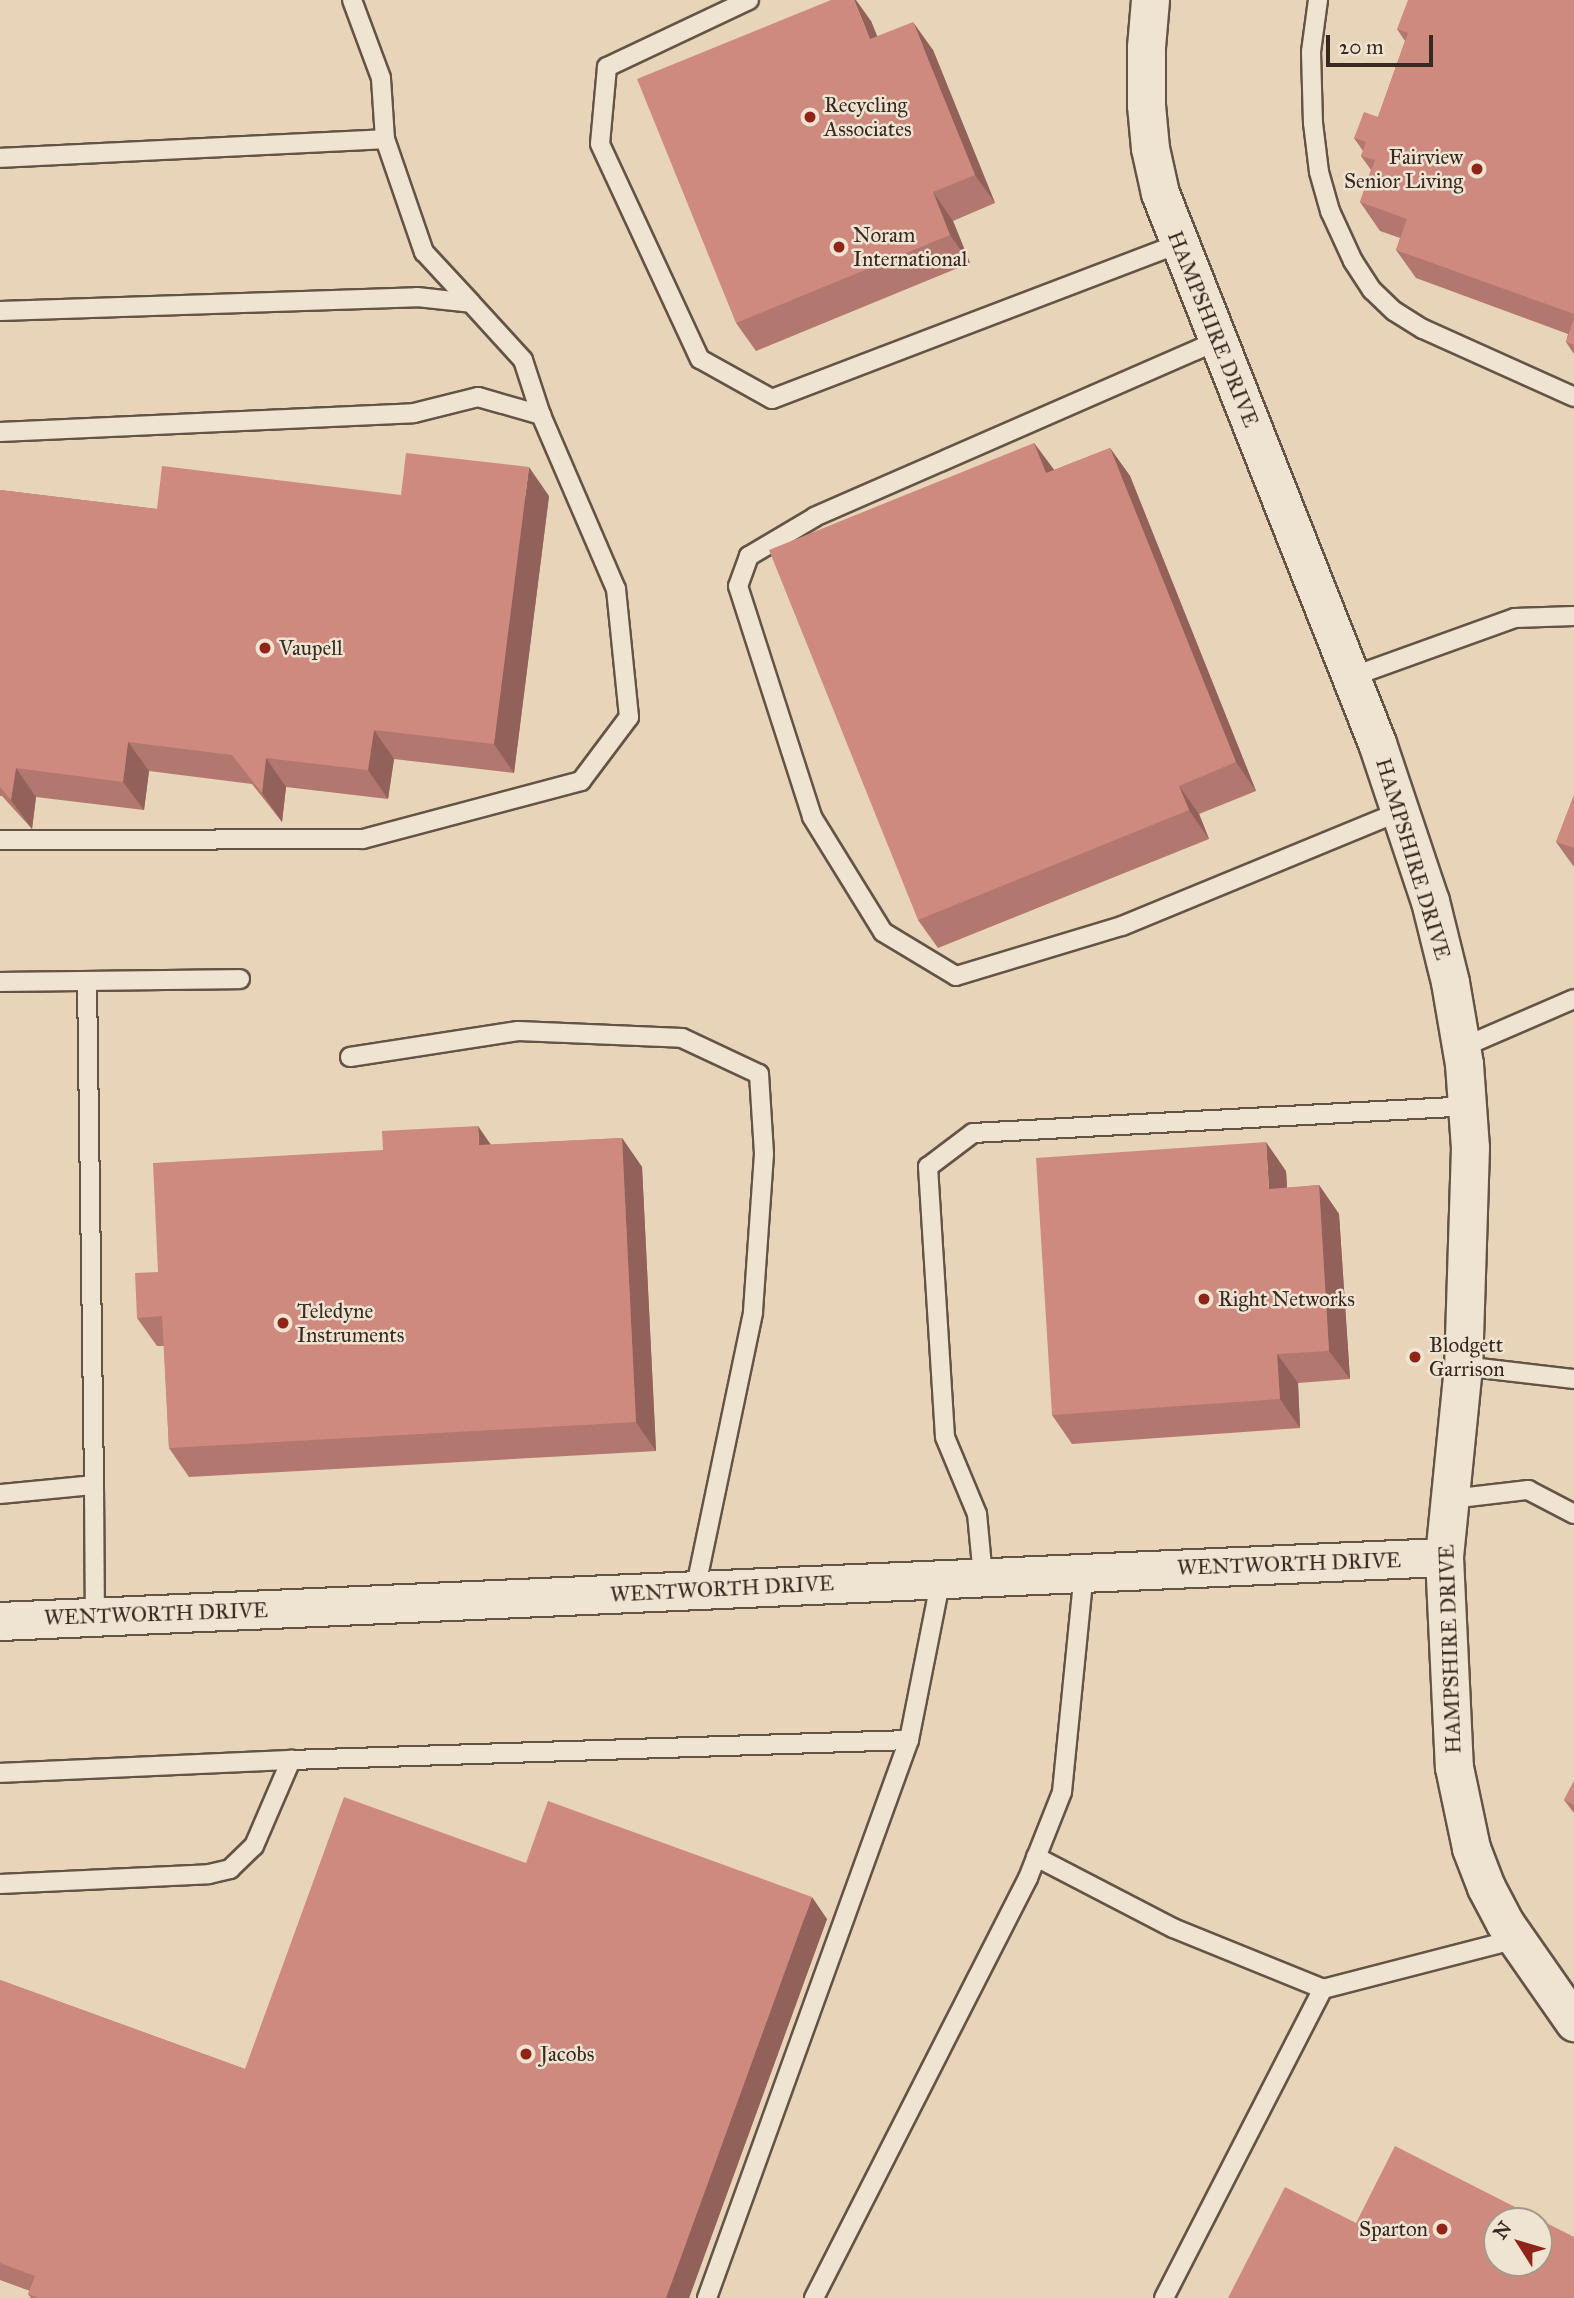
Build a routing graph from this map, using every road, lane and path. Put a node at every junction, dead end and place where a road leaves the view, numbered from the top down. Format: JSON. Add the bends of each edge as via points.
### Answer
{"nodes":[{"id":1,"x":352,"y":0,"type":"edge"},
{"id":2,"x":749,"y":0,"type":"edge"},
{"id":3,"x":1150,"y":0,"type":"edge"},
{"id":4,"x":1318,"y":0,"type":"edge"},
{"id":5,"x":385,"y":139,"type":"junction"},
{"id":6,"x":0,"y":158,"type":"edge"},
{"id":7,"x":1178,"y":244,"type":"junction"},
{"id":8,"x":471,"y":303,"type":"junction"},
{"id":9,"x":0,"y":312,"type":"edge"},
{"id":10,"x":1217,"y":341,"type":"junction"},
{"id":11,"x":1574,"y":397,"type":"edge"},
{"id":12,"x":541,"y":415,"type":"junction"},
{"id":13,"x":0,"y":432,"type":"edge"},
{"id":14,"x":1574,"y":616,"type":"edge"},
{"id":15,"x":1352,"y":677,"type":"junction"},
{"id":16,"x":1401,"y":811,"type":"junction"},
{"id":17,"x":0,"y":840,"type":"edge"},
{"id":18,"x":240,"y":979,"type":"dead end"},
{"id":19,"x":87,"y":981,"type":"junction"},
{"id":20,"x":0,"y":982,"type":"edge"},
{"id":21,"x":1574,"y":999,"type":"edge"},
{"id":22,"x":1461,"y":1048,"type":"junction"},
{"id":23,"x":350,"y":1057,"type":"dead end"},
{"id":24,"x":1466,"y":1106,"type":"junction"},
{"id":25,"x":1463,"y":1366,"type":"junction"},
{"id":26,"x":1574,"y":1379,"type":"edge"},
{"id":27,"x":94,"y":1485,"type":"junction"},
{"id":28,"x":0,"y":1494,"type":"edge"},
{"id":29,"x":1451,"y":1499,"type":"junction"},
{"id":30,"x":1574,"y":1514,"type":"edge"},
{"id":31,"x":1444,"y":1557,"type":"junction"},
{"id":32,"x":1084,"y":1573,"type":"junction"},
{"id":33,"x":983,"y":1577,"type":"junction"},
{"id":34,"x":941,"y":1579,"type":"junction"},
{"id":35,"x":695,"y":1591,"type":"junction"},
{"id":36,"x":95,"y":1616,"type":"junction"},
{"id":37,"x":0,"y":1620,"type":"edge"},
{"id":38,"x":909,"y":1740,"type":"junction"},
{"id":39,"x":291,"y":1760,"type":"junction"},
{"id":40,"x":0,"y":1773,"type":"edge"},
{"id":41,"x":1035,"y":1857,"type":"junction"},
{"id":42,"x":0,"y":1884,"type":"edge"},
{"id":43,"x":1516,"y":1939,"type":"junction"},
{"id":44,"x":1323,"y":1989,"type":"junction"},
{"id":45,"x":1574,"y":2021,"type":"edge"},
{"id":46,"x":707,"y":2298,"type":"edge"},
{"id":47,"x":814,"y":2298,"type":"edge"},
{"id":48,"x":1164,"y":2298,"type":"edge"}],
"edges":[{"from":1,"to":5,"type":"lane","via":[[381,78]]},
{"from":2,"to":7,"type":"lane","via":[[607,67],[600,144],[700,359],[772,399]]},
{"from":3,"to":7,"type":"street","name":"HAMPSHIRE DRIVE","via":[[1146,47],[1150,148]]},
{"from":4,"to":11,"type":"lane","via":[[1311,52],[1319,172],[1330,211],[1353,261],[1372,290],[1423,329]]},
{"from":5,"to":6,"type":"lane"},
{"from":5,"to":8,"type":"lane","via":[[424,252]]},
{"from":7,"to":10,"type":"street","name":"HAMPSHIRE DRIVE"},
{"from":8,"to":9,"type":"lane","via":[[417,297]]},
{"from":8,"to":12,"type":"lane","via":[[523,360]]},
{"from":10,"to":15,"type":"street","name":"HAMPSHIRE DRIVE"},
{"from":10,"to":16,"type":"lane","via":[[815,517],[749,556],[738,586],[813,817],[883,932],[956,976],[1122,926]]},
{"from":12,"to":13,"type":"lane","via":[[478,397],[414,413]]},
{"from":12,"to":17,"type":"lane","via":[[616,589],[629,717],[581,781],[363,839]]},
{"from":14,"to":15,"type":"lane","via":[[1515,618]]},
{"from":15,"to":16,"type":"street","name":"HAMPSHIRE DRIVE"},
{"from":16,"to":22,"type":"street","name":"HAMPSHIRE DRIVE","via":[[1430,901]]},
{"from":18,"to":19,"type":"lane"},
{"from":19,"to":20,"type":"lane"},
{"from":19,"to":27,"type":"lane"},
{"from":21,"to":22,"type":"lane"},
{"from":22,"to":24,"type":"street","name":"HAMPSHIRE DRIVE"},
{"from":23,"to":35,"type":"lane","via":[[518,1031],[682,1038],[759,1074],[764,1154],[753,1313]]},
{"from":24,"to":25,"type":"street","name":"HAMPSHIRE DRIVE","via":[[1469,1174]]},
{"from":24,"to":33,"type":"lane","via":[[973,1133],[928,1167],[945,1437],[977,1514]]},
{"from":25,"to":26,"type":"lane"},
{"from":25,"to":29,"type":"street","name":"HAMPSHIRE DRIVE"},
{"from":27,"to":28,"type":"lane"},
{"from":27,"to":36,"type":"lane"},
{"from":29,"to":30,"type":"lane","via":[[1528,1490]]},
{"from":29,"to":31,"type":"street","name":"HAMPSHIRE DRIVE"},
{"from":31,"to":32,"type":"street","name":"WENTWORTH DRIVE"},
{"from":31,"to":43,"type":"street","name":"HAMPSHIRE DRIVE","via":[[1448,1684],[1460,1808],[1486,1886]]},
{"from":32,"to":33,"type":"street","name":"WENTWORTH DRIVE"},
{"from":32,"to":41,"type":"lane","via":[[1062,1792]]},
{"from":33,"to":34,"type":"street","name":"WENTWORTH DRIVE"},
{"from":34,"to":35,"type":"street","name":"WENTWORTH DRIVE"},
{"from":34,"to":38,"type":"lane"},
{"from":35,"to":36,"type":"street","name":"WENTWORTH DRIVE"},
{"from":36,"to":37,"type":"street","name":"WENTWORTH DRIVE"},
{"from":38,"to":39,"type":"lane"},
{"from":38,"to":46,"type":"lane"},
{"from":39,"to":40,"type":"lane"},
{"from":39,"to":42,"type":"lane","via":[[254,1846],[230,1869],[209,1874]]},
{"from":41,"to":44,"type":"lane","via":[[1173,1928]]},
{"from":41,"to":47,"type":"lane"},
{"from":43,"to":44,"type":"lane"},
{"from":43,"to":45,"type":"street","name":"HAMPSHIRE DRIVE"},
{"from":44,"to":48,"type":"lane"}]}
